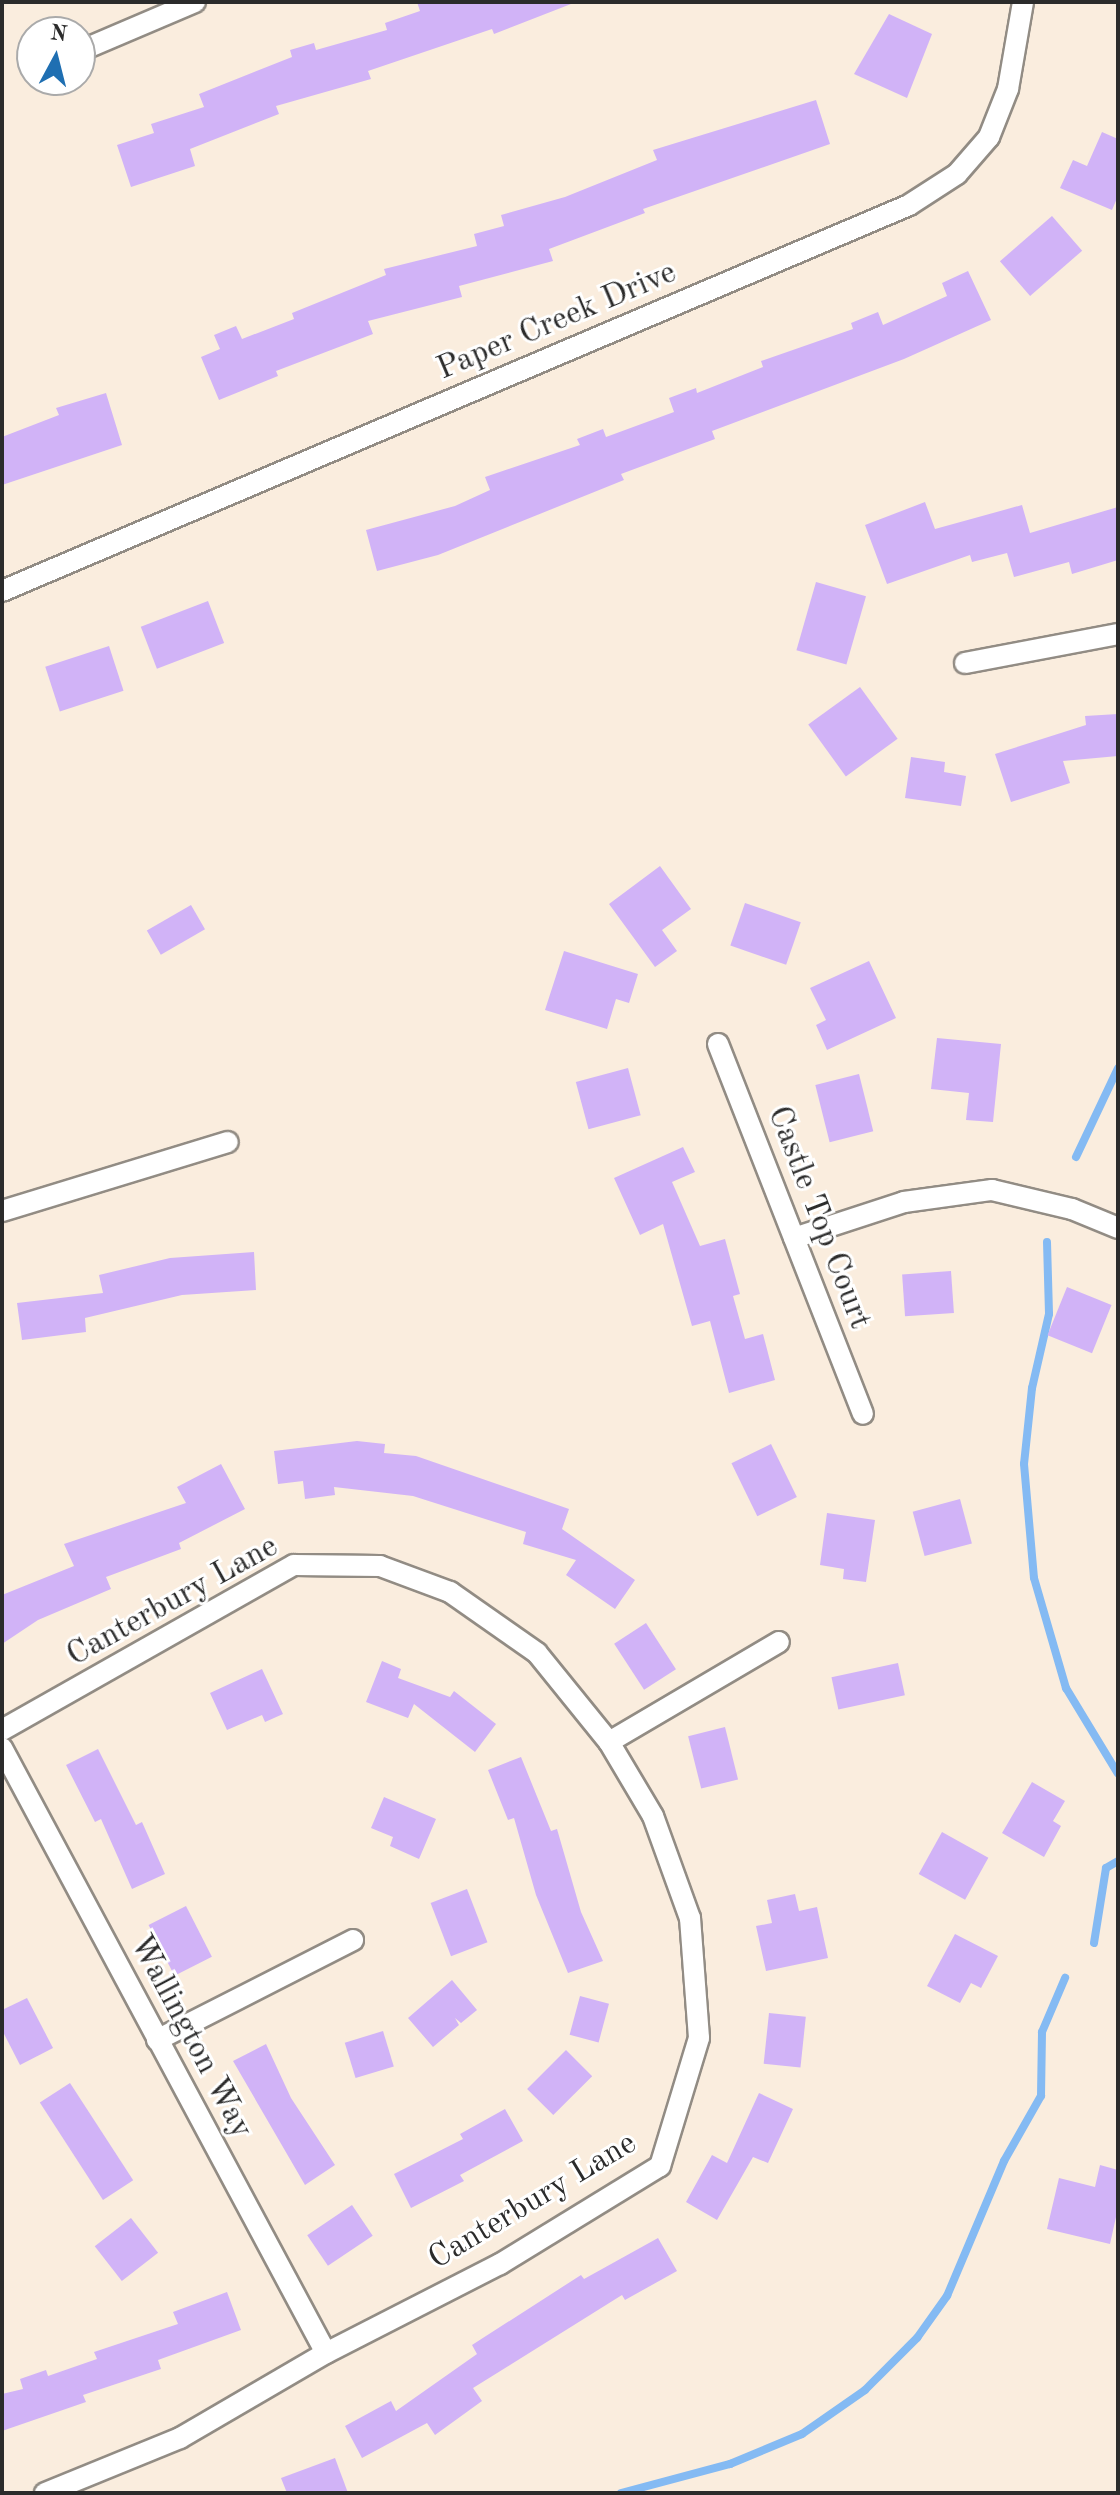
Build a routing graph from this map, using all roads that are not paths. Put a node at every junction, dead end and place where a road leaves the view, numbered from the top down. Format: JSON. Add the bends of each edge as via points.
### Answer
{"nodes":[{"id":1,"x":195,"y":2,"type":"edge"},
{"id":2,"x":1023,"y":2,"type":"edge"},
{"id":3,"x":96,"y":44,"type":"edge"},
{"id":4,"x":2,"y":591,"type":"edge"},
{"id":5,"x":1118,"y":634,"type":"edge"},
{"id":6,"x":965,"y":663,"type":"dead end"},
{"id":7,"x":718,"y":1044,"type":"dead end"},
{"id":8,"x":228,"y":1142,"type":"dead end"},
{"id":9,"x":2,"y":1211,"type":"edge"},
{"id":10,"x":1118,"y":1228,"type":"edge"},
{"id":11,"x":794,"y":1238,"type":"junction"},
{"id":12,"x":863,"y":1414,"type":"dead end"},
{"id":13,"x":779,"y":1642,"type":"dead end"},
{"id":14,"x":2,"y":1730,"type":"edge"},
{"id":15,"x":609,"y":1742,"type":"junction"},
{"id":16,"x":2,"y":1748,"type":"edge"},
{"id":17,"x":353,"y":1940,"type":"dead end"},
{"id":18,"x":157,"y":2040,"type":"junction"},
{"id":19,"x":326,"y":2353,"type":"junction"},
{"id":20,"x":45,"y":2493,"type":"edge"}],
"edges":[{"from":1,"to":3,"type":"street"},
{"from":2,"to":4,"type":"street","name":"Paper Creek Drive","via":[[1008,89],[989,137],[957,174],[909,205]]},
{"from":5,"to":6,"type":"street"},
{"from":7,"to":11,"type":"street","name":"Castle Top Court"},
{"from":8,"to":9,"type":"street"},
{"from":10,"to":11,"type":"street","via":[[1072,1209],[992,1190],[904,1202]]},
{"from":11,"to":12,"type":"street","name":"Castle Top Court"},
{"from":13,"to":15,"type":"street"},
{"from":14,"to":15,"type":"street","name":"Canterbury Lane","via":[[294,1565],[366,1566],[450,1592],[537,1653]]},
{"from":15,"to":19,"type":"street","name":"Canterbury Lane","via":[[653,1816],[690,1918],[699,2038],[660,2166],[500,2264]]},
{"from":16,"to":18,"type":"street","name":"Wallington Way"},
{"from":17,"to":18,"type":"street"},
{"from":18,"to":19,"type":"street","name":"Wallington Way"},
{"from":19,"to":20,"type":"street","name":"Canterbury Lane","via":[[180,2438]]}]}
